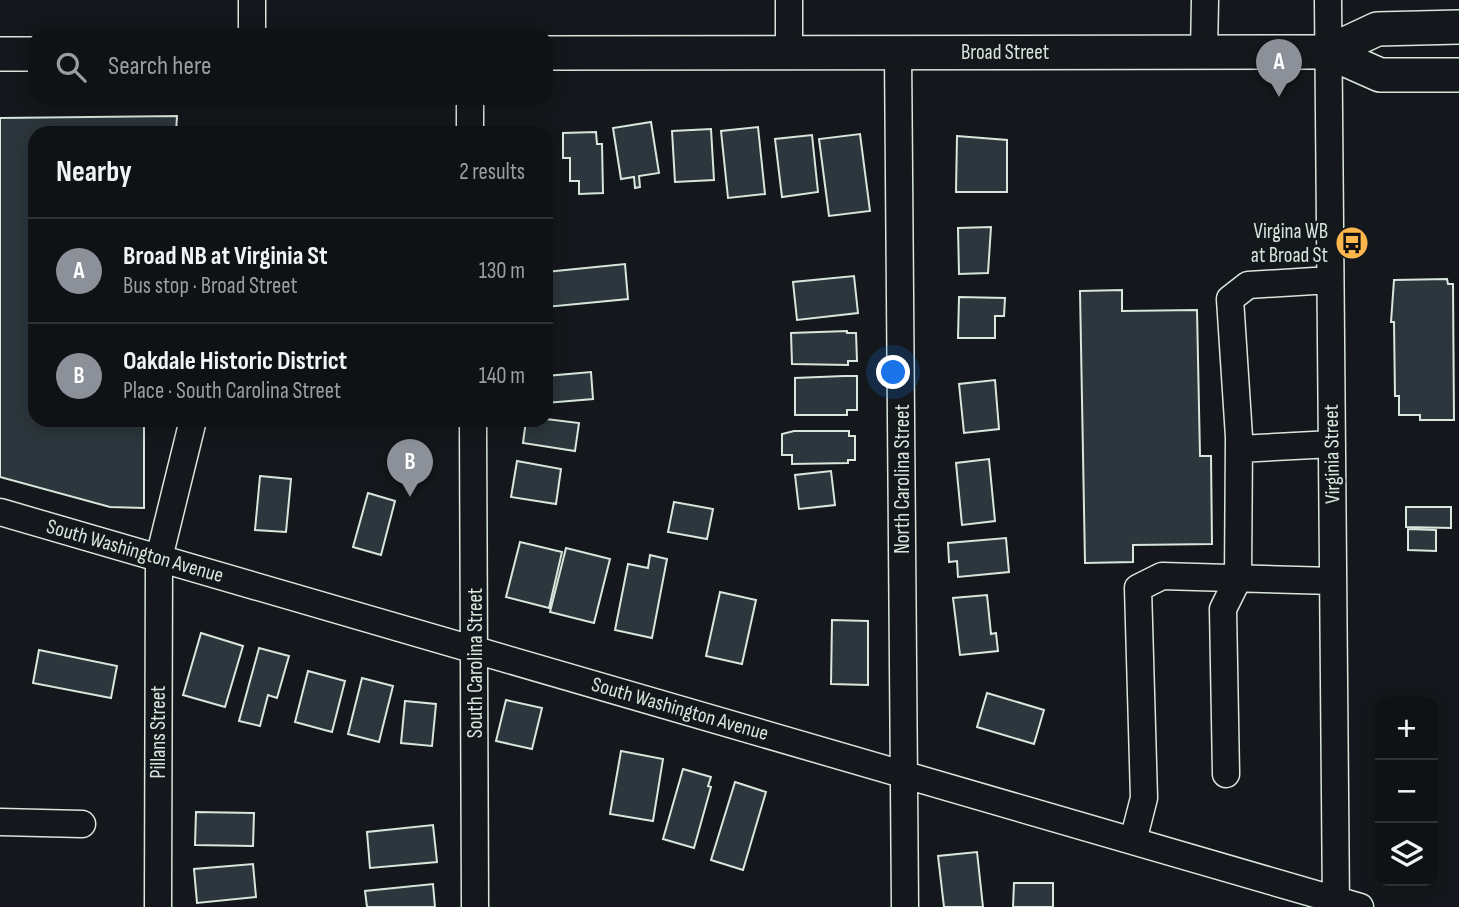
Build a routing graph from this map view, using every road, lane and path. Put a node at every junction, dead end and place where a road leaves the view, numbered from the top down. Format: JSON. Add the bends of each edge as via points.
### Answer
{"nodes":[{"id":1,"x":252,"y":0,"type":"edge"},
{"id":2,"x":789,"y":0,"type":"edge"},
{"id":3,"x":1205,"y":0,"type":"edge"},
{"id":4,"x":1328,"y":0,"type":"edge"},
{"id":5,"x":1459,"y":27,"type":"edge"},
{"id":6,"x":252,"y":28,"type":"edge"},
{"id":7,"x":898,"y":52,"type":"junction"},
{"id":8,"x":1204,"y":52,"type":"junction"},
{"id":9,"x":1328,"y":52,"type":"junction"},
{"id":10,"x":553,"y":53,"type":"edge"},
{"id":11,"x":789,"y":53,"type":"junction"},
{"id":12,"x":0,"y":54,"type":"edge"},
{"id":13,"x":28,"y":54,"type":"edge"},
{"id":14,"x":1459,"y":75,"type":"edge"},
{"id":15,"x":470,"y":105,"type":"edge"},
{"id":16,"x":470,"y":126,"type":"edge"},
{"id":17,"x":1330,"y":280,"type":"junction"},
{"id":18,"x":191,"y":427,"type":"edge"},
{"id":19,"x":473,"y":427,"type":"edge"},
{"id":20,"x":1332,"y":444,"type":"junction"},
{"id":21,"x":1239,"y":449,"type":"junction"},
{"id":22,"x":0,"y":512,"type":"edge"},
{"id":23,"x":159,"y":558,"type":"junction"},
{"id":24,"x":1238,"y":579,"type":"junction"},
{"id":25,"x":1333,"y":581,"type":"junction"},
{"id":26,"x":475,"y":649,"type":"junction"},
{"id":27,"x":905,"y":774,"type":"junction"},
{"id":28,"x":1226,"y":774,"type":"dead end"},
{"id":29,"x":0,"y":822,"type":"edge"},
{"id":30,"x":82,"y":824,"type":"dead end"},
{"id":31,"x":1133,"y":841,"type":"junction"},
{"id":32,"x":1344,"y":905,"type":"edge"},
{"id":33,"x":158,"y":907,"type":"edge"},
{"id":34,"x":475,"y":907,"type":"edge"},
{"id":35,"x":905,"y":907,"type":"edge"}],
"edges":[{"from":1,"to":6,"type":"street"},
{"from":2,"to":11,"type":"street"},
{"from":3,"to":8,"type":"street"},
{"from":4,"to":9,"type":"street","name":"Virginia Street"},
{"from":5,"to":9,"type":"main road","via":[[1377,29]]},
{"from":7,"to":8,"type":"main road","name":"Broad Street"},
{"from":7,"to":11,"type":"main road","name":"Broad Street"},
{"from":7,"to":27,"type":"street","name":"North Carolina Street"},
{"from":8,"to":9,"type":"main road","name":"Broad Street"},
{"from":9,"to":14,"type":"main road","name":"Broad Street","via":[[1380,75]]},
{"from":9,"to":17,"type":"street","name":"Virginia Street"},
{"from":10,"to":11,"type":"main road","name":"Broad Street"},
{"from":12,"to":13,"type":"main road"},
{"from":15,"to":16,"type":"street"},
{"from":17,"to":20,"type":"street","name":"Virginia Street"},
{"from":17,"to":21,"type":"street","via":[[1248,285],[1230,299]]},
{"from":18,"to":23,"type":"street","name":"Pillans Street"},
{"from":19,"to":26,"type":"street","name":"South Carolina Street"},
{"from":20,"to":21,"type":"street"},
{"from":20,"to":25,"type":"street","name":"Virginia Street"},
{"from":21,"to":24,"type":"street"},
{"from":22,"to":23,"type":"street","name":"South Washington Avenue"},
{"from":23,"to":26,"type":"street","name":"South Washington Avenue"},
{"from":23,"to":33,"type":"street","name":"Pillans Street"},
{"from":24,"to":25,"type":"street"},
{"from":24,"to":28,"type":"street","via":[[1223,609]]},
{"from":24,"to":31,"type":"street","via":[[1162,576],[1138,588],[1144,799]]},
{"from":25,"to":32,"type":"street","name":"Virginia Street"},
{"from":26,"to":27,"type":"street","name":"South Washington Avenue"},
{"from":26,"to":34,"type":"street","name":"South Carolina Street"},
{"from":27,"to":31,"type":"street","name":"South Washington Avenue"},
{"from":27,"to":35,"type":"street","name":"North Carolina Street"},
{"from":29,"to":30,"type":"street"},
{"from":31,"to":32,"type":"street","name":"South Washington Avenue"}]}
